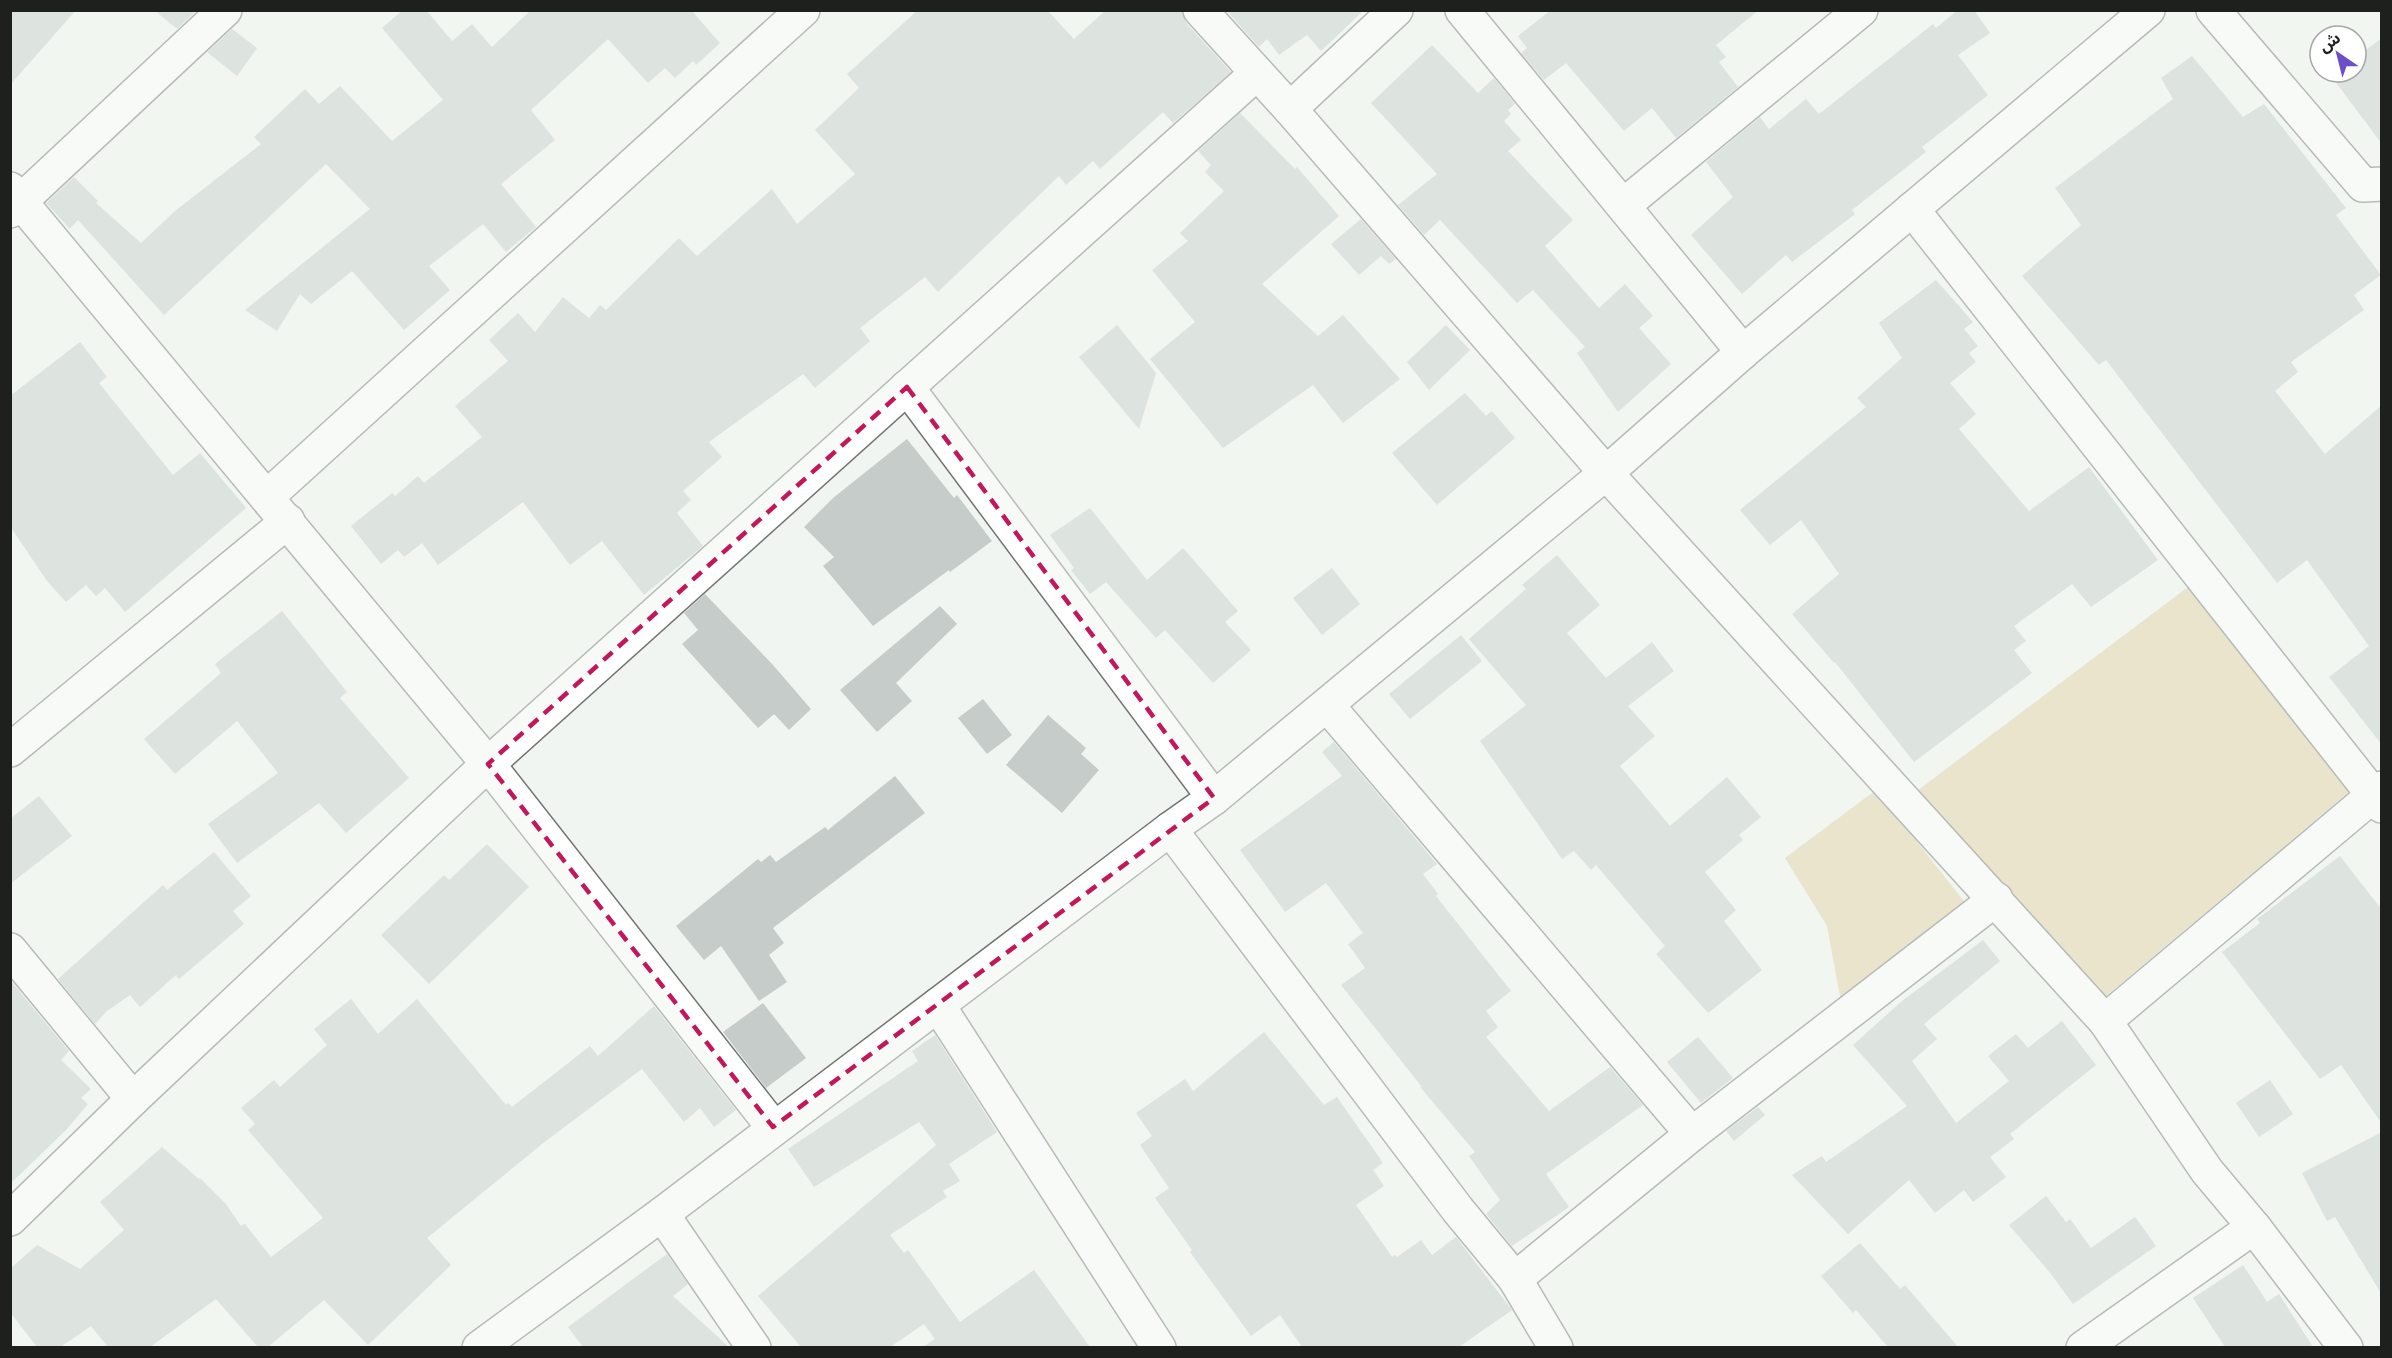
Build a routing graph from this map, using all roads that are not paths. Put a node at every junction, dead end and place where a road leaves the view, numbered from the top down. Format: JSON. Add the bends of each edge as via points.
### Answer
{"nodes":[{"id":1,"x":225,"y":10,"type":"edge"},
{"id":2,"x":803,"y":10,"type":"edge"},
{"id":3,"x":1200,"y":10,"type":"edge"},
{"id":4,"x":1396,"y":10,"type":"edge"},
{"id":5,"x":1462,"y":10,"type":"edge"},
{"id":6,"x":1861,"y":10,"type":"edge"},
{"id":7,"x":2213,"y":10,"type":"edge"},
{"id":8,"x":2140,"y":13,"type":"edge"},
{"id":9,"x":1257,"y":73,"type":"junction"},
{"id":10,"x":1290,"y":109,"type":"junction"},
{"id":11,"x":2375,"y":181,"type":"edge"},
{"id":12,"x":14,"y":201,"type":"edge"},
{"id":13,"x":1624,"y":205,"type":"junction"},
{"id":14,"x":1912,"y":209,"type":"junction"},
{"id":15,"x":1743,"y":352,"type":"junction"},
{"id":16,"x":908,"y":387,"type":"junction"},
{"id":17,"x":1606,"y":473,"type":"junction"},
{"id":18,"x":267,"y":496,"type":"junction"},
{"id":19,"x":288,"y":521,"type":"junction"},
{"id":20,"x":1326,"y":705,"type":"junction"},
{"id":21,"x":10,"y":750,"type":"edge"},
{"id":22,"x":488,"y":764,"type":"junction"},
{"id":23,"x":2379,"y":797,"type":"edge"},
{"id":24,"x":1214,"y":798,"type":"junction"},
{"id":25,"x":1170,"y":829,"type":"junction"},
{"id":26,"x":1996,"y":899,"type":"junction"},
{"id":27,"x":10,"y":950,"type":"edge"},
{"id":28,"x":938,"y":1005,"type":"junction"},
{"id":29,"x":2105,"y":1021,"type":"junction"},
{"id":30,"x":133,"y":1099,"type":"junction"},
{"id":31,"x":773,"y":1126,"type":"junction"},
{"id":32,"x":1692,"y":1134,"type":"junction"},
{"id":33,"x":662,"y":1214,"type":"junction"},
{"id":34,"x":10,"y":1220,"type":"edge"},
{"id":35,"x":2254,"y":1227,"type":"junction"},
{"id":36,"x":1515,"y":1280,"type":"junction"},
{"id":37,"x":479,"y":1347,"type":"edge"},
{"id":38,"x":754,"y":1347,"type":"edge"},
{"id":39,"x":1159,"y":1347,"type":"edge"},
{"id":40,"x":1556,"y":1347,"type":"edge"},
{"id":41,"x":2083,"y":1347,"type":"edge"},
{"id":42,"x":2346,"y":1347,"type":"edge"}],
"edges":[{"from":1,"to":12,"type":"street"},
{"from":2,"to":18,"type":"street"},
{"from":3,"to":9,"type":"street"},
{"from":4,"to":10,"type":"street"},
{"from":5,"to":13,"type":"street"},
{"from":6,"to":13,"type":"street"},
{"from":7,"to":11,"type":"street"},
{"from":8,"to":14,"type":"street"},
{"from":9,"to":10,"type":"street"},
{"from":9,"to":16,"type":"street"},
{"from":10,"to":17,"type":"street"},
{"from":12,"to":18,"type":"street"},
{"from":13,"to":15,"type":"street"},
{"from":14,"to":15,"type":"street"},
{"from":14,"to":23,"type":"street"},
{"from":15,"to":17,"type":"street"},
{"from":16,"to":22,"type":"street"},
{"from":16,"to":24,"type":"street"},
{"from":17,"to":20,"type":"street"},
{"from":17,"to":26,"type":"street"},
{"from":18,"to":19,"type":"street"},
{"from":19,"to":21,"type":"street"},
{"from":19,"to":22,"type":"street"},
{"from":20,"to":24,"type":"street"},
{"from":20,"to":32,"type":"street"},
{"from":22,"to":30,"type":"street"},
{"from":22,"to":31,"type":"street"},
{"from":23,"to":29,"type":"street"},
{"from":24,"to":25,"type":"street"},
{"from":25,"to":28,"type":"street"},
{"from":25,"to":36,"type":"street"},
{"from":26,"to":29,"type":"street"},
{"from":26,"to":32,"type":"street"},
{"from":27,"to":30,"type":"street"},
{"from":28,"to":31,"type":"street"},
{"from":28,"to":39,"type":"street"},
{"from":29,"to":35,"type":"street","via":[[2207,1171]]},
{"from":30,"to":34,"type":"street"},
{"from":31,"to":33,"type":"street"},
{"from":32,"to":36,"type":"street"},
{"from":33,"to":37,"type":"street"},
{"from":33,"to":38,"type":"street"},
{"from":35,"to":41,"type":"street"},
{"from":35,"to":42,"type":"street"},
{"from":36,"to":40,"type":"street"}]}
